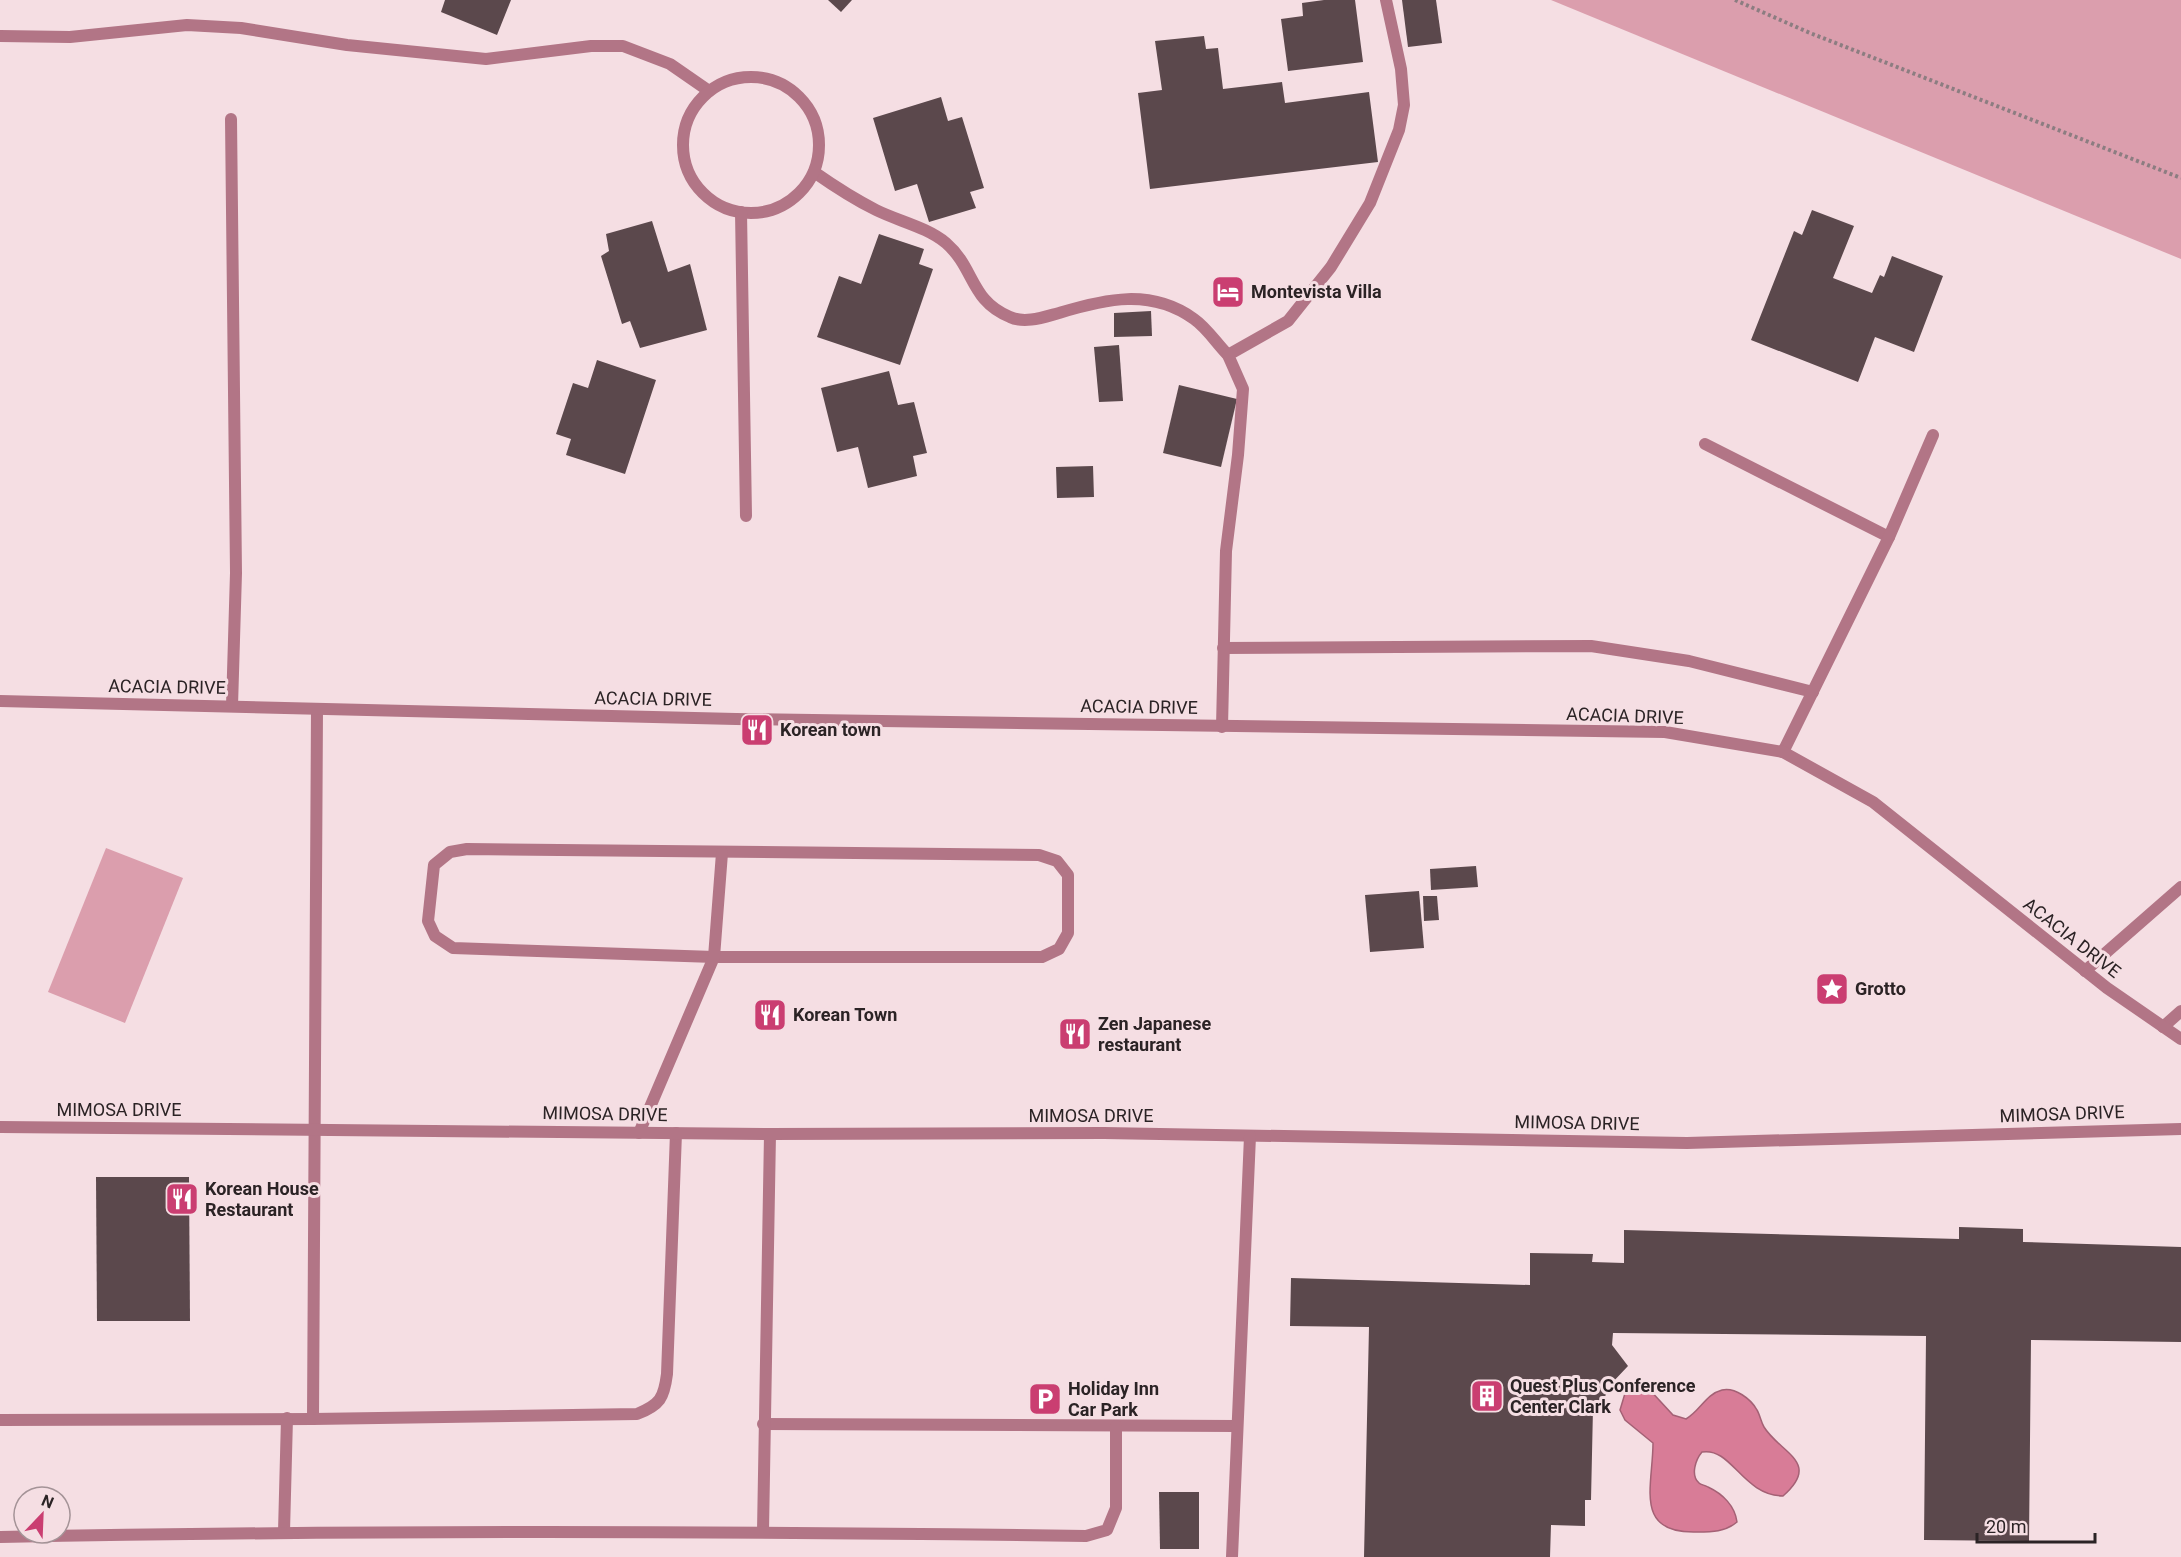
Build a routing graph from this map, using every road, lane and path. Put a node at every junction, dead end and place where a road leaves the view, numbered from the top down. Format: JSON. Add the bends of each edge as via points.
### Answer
{"nodes":[{"id":1,"x":1386,"y":0,"type":"edge"},
{"id":2,"x":1735,"y":0,"type":"edge"},
{"id":3,"x":0,"y":36,"type":"edge"},
{"id":4,"x":709,"y":92,"type":"junction"},
{"id":5,"x":231,"y":119,"type":"dead end"},
{"id":6,"x":814,"y":172,"type":"junction"},
{"id":7,"x":2181,"y":178,"type":"edge"},
{"id":8,"x":741,"y":212,"type":"junction"},
{"id":9,"x":1228,"y":355,"type":"junction"},
{"id":10,"x":1933,"y":435,"type":"dead end"},
{"id":11,"x":1705,"y":444,"type":"dead end"},
{"id":12,"x":746,"y":516,"type":"dead end"},
{"id":13,"x":1889,"y":537,"type":"junction"},
{"id":14,"x":1223,"y":648,"type":"junction"},
{"id":15,"x":1813,"y":692,"type":"junction"},
{"id":16,"x":0,"y":701,"type":"edge"},
{"id":17,"x":232,"y":706,"type":"junction"},
{"id":18,"x":317,"y":709,"type":"junction"},
{"id":19,"x":1222,"y":727,"type":"junction"},
{"id":20,"x":1783,"y":752,"type":"junction"},
{"id":21,"x":722,"y":853,"type":"junction"},
{"id":22,"x":2181,"y":887,"type":"edge"},
{"id":23,"x":714,"y":957,"type":"junction"},
{"id":24,"x":2085,"y":971,"type":"junction"},
{"id":25,"x":2181,"y":1011,"type":"edge"},
{"id":26,"x":2163,"y":1027,"type":"junction"},
{"id":27,"x":2181,"y":1039,"type":"edge"},
{"id":28,"x":0,"y":1127,"type":"edge"},
{"id":29,"x":313,"y":1129,"type":"junction"},
{"id":30,"x":2181,"y":1129,"type":"edge"},
{"id":31,"x":639,"y":1133,"type":"junction"},
{"id":32,"x":676,"y":1133,"type":"junction"},
{"id":33,"x":770,"y":1134,"type":"junction"},
{"id":34,"x":1250,"y":1136,"type":"junction"},
{"id":35,"x":287,"y":1418,"type":"junction"},
{"id":36,"x":313,"y":1419,"type":"junction"},
{"id":37,"x":0,"y":1420,"type":"edge"},
{"id":38,"x":763,"y":1424,"type":"junction"},
{"id":39,"x":1116,"y":1426,"type":"junction"},
{"id":40,"x":1236,"y":1426,"type":"junction"},
{"id":41,"x":284,"y":1532,"type":"junction"},
{"id":42,"x":763,"y":1532,"type":"junction"},
{"id":43,"x":0,"y":1538,"type":"edge"},
{"id":44,"x":1232,"y":1557,"type":"edge"}],
"edges":[{"from":1,"to":9,"type":"street","via":[[1401,69],[1404,105],[1399,130],[1370,203],[1331,267],[1288,321]]},
{"from":2,"to":7,"type":"path"},
{"from":3,"to":4,"type":"street","via":[[70,37],[187,25],[241,28],[347,45],[486,59],[591,46],[623,46],[670,64]]},
{"from":4,"to":6,"type":"street","via":[[729,81],[751,76],[773,80],[793,91],[808,107],[818,128],[820,150]]},
{"from":4,"to":8,"type":"street","via":[[694,108],[685,128],[683,150],[689,172],[701,191],[719,205]]},
{"from":5,"to":17,"type":"street","via":[[236,573]]},
{"from":6,"to":8,"type":"street","via":[[803,190],[784,204],[763,212]]},
{"from":6,"to":9,"type":"street","via":[[859,201],[945,243],[966,266],[978,293],[991,308],[1012,319],[1037,319],[1100,300],[1157,302],[1195,319]]},
{"from":8,"to":12,"type":"street"},
{"from":9,"to":14,"type":"street","via":[[1243,389],[1226,551]]},
{"from":10,"to":13,"type":"street"},
{"from":11,"to":13,"type":"street"},
{"from":13,"to":15,"type":"street"},
{"from":14,"to":15,"type":"street","via":[[1591,646],[1689,661]]},
{"from":14,"to":19,"type":"street"},
{"from":15,"to":20,"type":"street"},
{"from":16,"to":17,"type":"street","name":"ACACIA DRIVE"},
{"from":17,"to":18,"type":"street","name":"ACACIA DRIVE"},
{"from":18,"to":19,"type":"street","name":"ACACIA DRIVE"},
{"from":18,"to":29,"type":"street"},
{"from":19,"to":20,"type":"street","name":"ACACIA DRIVE","via":[[1665,732]]},
{"from":20,"to":24,"type":"street","name":"ACACIA DRIVE","via":[[1873,802]]},
{"from":21,"to":23,"type":"street"},
{"from":21,"to":23,"type":"street","via":[[467,849],[450,852],[434,865],[428,921],[435,936],[453,948]]},
{"from":21,"to":23,"type":"street","via":[[1039,855],[1057,861],[1068,875],[1068,933],[1059,949],[1042,957]]},
{"from":22,"to":24,"type":"street"},
{"from":23,"to":31,"type":"street"},
{"from":24,"to":26,"type":"street","name":"ACACIA DRIVE"},
{"from":25,"to":26,"type":"street"},
{"from":26,"to":27,"type":"street","name":"ACACIA DRIVE"},
{"from":28,"to":29,"type":"street","name":"MIMOSA DRIVE"},
{"from":29,"to":31,"type":"street","name":"MIMOSA DRIVE"},
{"from":29,"to":36,"type":"street"},
{"from":30,"to":34,"type":"street","name":"MIMOSA DRIVE","via":[[1687,1143]]},
{"from":31,"to":32,"type":"street","name":"MIMOSA DRIVE"},
{"from":32,"to":33,"type":"street","name":"MIMOSA DRIVE"},
{"from":32,"to":36,"type":"street","via":[[667,1374],[665,1392],[655,1407],[637,1414]]},
{"from":33,"to":34,"type":"street","name":"MIMOSA DRIVE"},
{"from":33,"to":38,"type":"street"},
{"from":34,"to":40,"type":"street"},
{"from":35,"to":36,"type":"street"},
{"from":35,"to":37,"type":"street"},
{"from":35,"to":41,"type":"street"},
{"from":38,"to":39,"type":"street"},
{"from":38,"to":42,"type":"street"},
{"from":39,"to":40,"type":"street"},
{"from":39,"to":42,"type":"street","via":[[1116,1508],[1107,1530],[1086,1536]]},
{"from":40,"to":44,"type":"street"},
{"from":41,"to":42,"type":"street"},
{"from":41,"to":43,"type":"street"}]}
